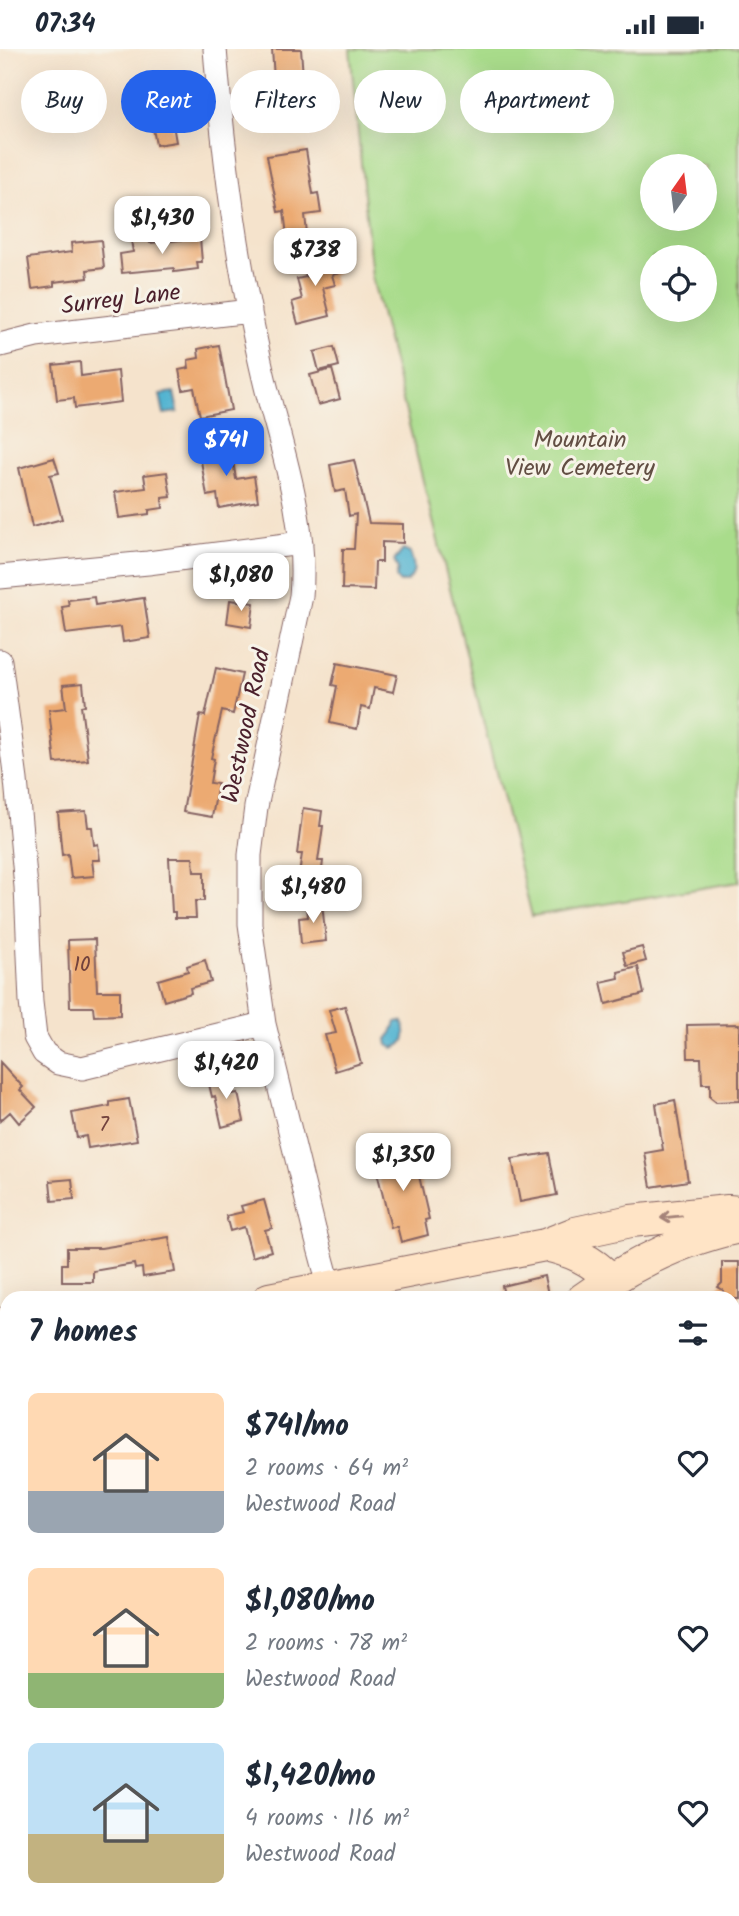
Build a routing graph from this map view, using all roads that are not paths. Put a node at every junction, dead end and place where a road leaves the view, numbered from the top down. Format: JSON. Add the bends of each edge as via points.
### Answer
{"nodes":[{"id":1,"x":215,"y":49,"type":"edge"},
{"id":2,"x":250,"y":311,"type":"junction"},
{"id":3,"x":0,"y":345,"type":"edge"},
{"id":4,"x":301,"y":543,"type":"junction"},
{"id":5,"x":0,"y":577,"type":"edge"},
{"id":6,"x":0,"y":661,"type":"edge"},
{"id":7,"x":264,"y":1024,"type":"junction"},
{"id":8,"x":739,"y":1212,"type":"edge"},
{"id":9,"x":739,"y":1227,"type":"edge"},
{"id":10,"x":599,"y":1229,"type":"junction"},
{"id":11,"x":545,"y":1245,"type":"junction"},
{"id":12,"x":619,"y":1274,"type":"junction"},
{"id":13,"x":330,"y":1287,"type":"junction"},
{"id":14,"x":310,"y":1291,"type":"edge"},
{"id":15,"x":595,"y":1291,"type":"edge"}],
"edges":[{"from":1,"to":2,"type":"street","name":"Westwood Road","via":[[229,200]]},
{"from":2,"to":3,"type":"street","name":"Surrey Lane","via":[[36,336]]},
{"from":2,"to":4,"type":"street","name":"Westwood Road","via":[[286,456]]},
{"from":4,"to":5,"type":"street"},
{"from":4,"to":7,"type":"street","name":"Westwood Road","via":[[301,596],[250,855],[250,924]]},
{"from":6,"to":7,"type":"street","via":[[26,887],[31,1007],[35,1037],[44,1053],[58,1063],[82,1068]]},
{"from":7,"to":13,"type":"street","name":"Westwood Road"},
{"from":8,"to":10,"type":"main road","one_way":true,"via":[[638,1220]]},
{"from":9,"to":12,"type":"main road","via":[[697,1237]]},
{"from":10,"to":11,"type":"main road"},
{"from":10,"to":12,"type":"main road","via":[[613,1236],[622,1248]]},
{"from":11,"to":12,"type":"main road"},
{"from":11,"to":13,"type":"main road"},
{"from":12,"to":15,"type":"main road"},
{"from":13,"to":14,"type":"main road"}]}
